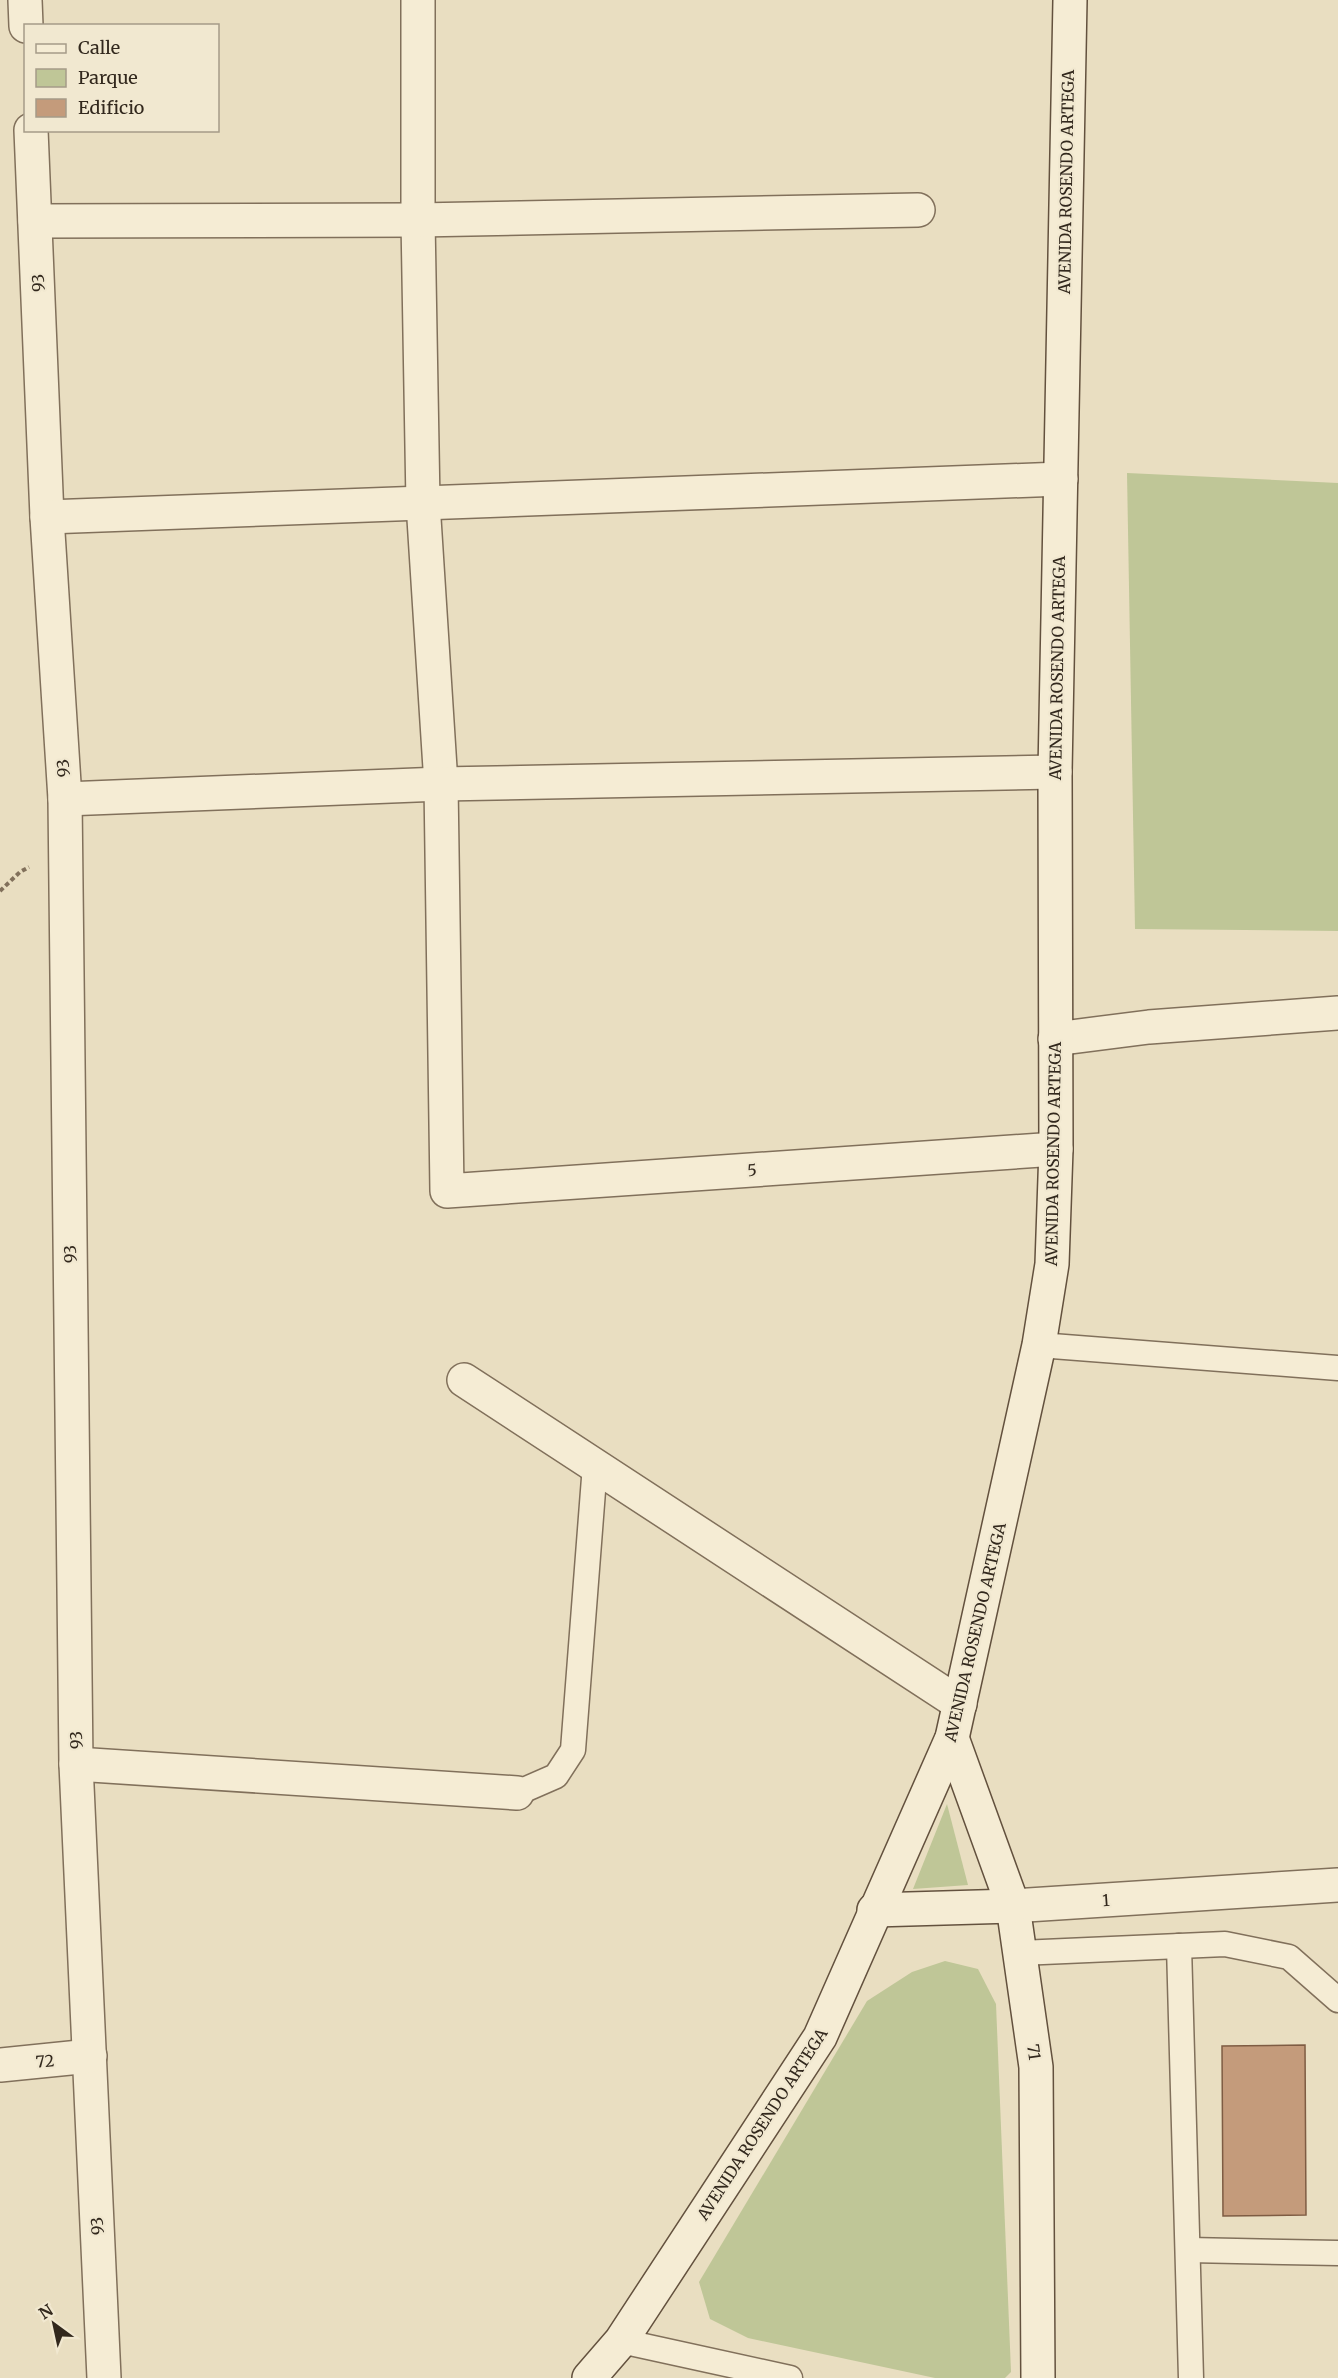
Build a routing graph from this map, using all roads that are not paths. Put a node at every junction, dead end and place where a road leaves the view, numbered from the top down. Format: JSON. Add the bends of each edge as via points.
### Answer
{"nodes":[{"id":1,"x":25,"y":0,"type":"edge"},
{"id":2,"x":418,"y":0,"type":"edge"},
{"id":3,"x":1070,"y":0,"type":"edge"},
{"id":4,"x":26,"y":24,"type":"edge"},
{"id":5,"x":31,"y":132,"type":"edge"},
{"id":6,"x":918,"y":210,"type":"dead end"},
{"id":7,"x":418,"y":220,"type":"junction"},
{"id":8,"x":35,"y":221,"type":"junction"},
{"id":9,"x":1060,"y":479,"type":"junction"},
{"id":10,"x":423,"y":503,"type":"junction"},
{"id":11,"x":46,"y":516,"type":"junction"},
{"id":12,"x":1055,"y":772,"type":"junction"},
{"id":13,"x":441,"y":784,"type":"junction"},
{"id":14,"x":65,"y":799,"type":"junction"},
{"id":15,"x":1338,"y":1013,"type":"edge"},
{"id":16,"x":1056,"y":1039,"type":"junction"},
{"id":17,"x":1056,"y":1149,"type":"junction"},
{"id":18,"x":1039,"y":1345,"type":"junction"},
{"id":19,"x":1338,"y":1368,"type":"edge"},
{"id":20,"x":464,"y":1380,"type":"dead end"},
{"id":21,"x":595,"y":1465,"type":"junction"},
{"id":22,"x":960,"y":1704,"type":"junction"},
{"id":23,"x":952,"y":1738,"type":"junction"},
{"id":24,"x":76,"y":1764,"type":"junction"},
{"id":25,"x":517,"y":1793,"type":"joint"},
{"id":26,"x":1338,"y":1885,"type":"edge"},
{"id":27,"x":1013,"y":1906,"type":"junction"},
{"id":28,"x":874,"y":1910,"type":"junction"},
{"id":29,"x":1179,"y":1946,"type":"junction"},
{"id":30,"x":1020,"y":1953,"type":"junction"},
{"id":31,"x":1338,"y":2000,"type":"edge"},
{"id":32,"x":90,"y":2056,"type":"junction"},
{"id":33,"x":0,"y":2065,"type":"edge"},
{"id":34,"x":1189,"y":2250,"type":"junction"},
{"id":35,"x":1338,"y":2253,"type":"edge"},
{"id":36,"x":621,"y":2342,"type":"junction"},
{"id":37,"x":720,"y":2371,"type":"edge"},
{"id":38,"x":104,"y":2378,"type":"edge"},
{"id":39,"x":589,"y":2378,"type":"edge"},
{"id":40,"x":790,"y":2378,"type":"edge"},
{"id":41,"x":1038,"y":2378,"type":"edge"},
{"id":42,"x":1191,"y":2378,"type":"edge"}],
"edges":[{"from":1,"to":4,"type":"street"},
{"from":2,"to":7,"type":"street"},
{"from":3,"to":9,"type":"street","name":"AVENIDA ROSENDO ARTEGA"},
{"from":5,"to":8,"type":"street","name":"93"},
{"from":6,"to":7,"type":"street"},
{"from":7,"to":8,"type":"street"},
{"from":7,"to":10,"type":"street"},
{"from":8,"to":11,"type":"street","name":"93"},
{"from":9,"to":10,"type":"street"},
{"from":9,"to":12,"type":"street","name":"AVENIDA ROSENDO ARTEGA"},
{"from":10,"to":11,"type":"street"},
{"from":10,"to":13,"type":"street"},
{"from":11,"to":14,"type":"street","name":"93"},
{"from":12,"to":13,"type":"street"},
{"from":12,"to":16,"type":"street","name":"AVENIDA ROSENDO ARTEGA"},
{"from":13,"to":14,"type":"street"},
{"from":13,"to":17,"type":"street","name":"5","via":[[447,1191]]},
{"from":14,"to":24,"type":"street","name":"93"},
{"from":15,"to":16,"type":"street","via":[[1149,1027]]},
{"from":16,"to":17,"type":"street","name":"AVENIDA ROSENDO ARTEGA"},
{"from":17,"to":18,"type":"street","name":"AVENIDA ROSENDO ARTEGA","via":[[1052,1264]]},
{"from":18,"to":19,"type":"lane"},
{"from":18,"to":22,"type":"street","name":"AVENIDA ROSENDO ARTEGA"},
{"from":20,"to":21,"type":"street"},
{"from":21,"to":22,"type":"street"},
{"from":21,"to":25,"type":"lane","via":[[573,1750],[556,1776]]},
{"from":22,"to":23,"type":"street","name":"AVENIDA ROSENDO ARTEGA"},
{"from":23,"to":27,"type":"street","name":"71"},
{"from":23,"to":28,"type":"street","name":"AVENIDA ROSENDO ARTEGA"},
{"from":24,"to":25,"type":"street"},
{"from":24,"to":32,"type":"street","name":"93"},
{"from":26,"to":27,"type":"street","name":"1"},
{"from":27,"to":28,"type":"street","name":"1"},
{"from":27,"to":30,"type":"street","name":"71"},
{"from":28,"to":36,"type":"street","name":"AVENIDA ROSENDO ARTEGA","via":[[820,2037]]},
{"from":29,"to":30,"type":"lane"},
{"from":29,"to":31,"type":"lane","via":[[1225,1944],[1289,1957]]},
{"from":29,"to":34,"type":"lane"},
{"from":30,"to":41,"type":"street","name":"71","via":[[1036,2067]]},
{"from":32,"to":33,"type":"street","name":"72"},
{"from":32,"to":38,"type":"street","name":"93"},
{"from":34,"to":35,"type":"lane"},
{"from":34,"to":42,"type":"lane"},
{"from":36,"to":37,"type":"lane"},
{"from":36,"to":39,"type":"street","name":"AVENIDA ROSENDO ARTEGA"},
{"from":37,"to":40,"type":"lane"}]}
